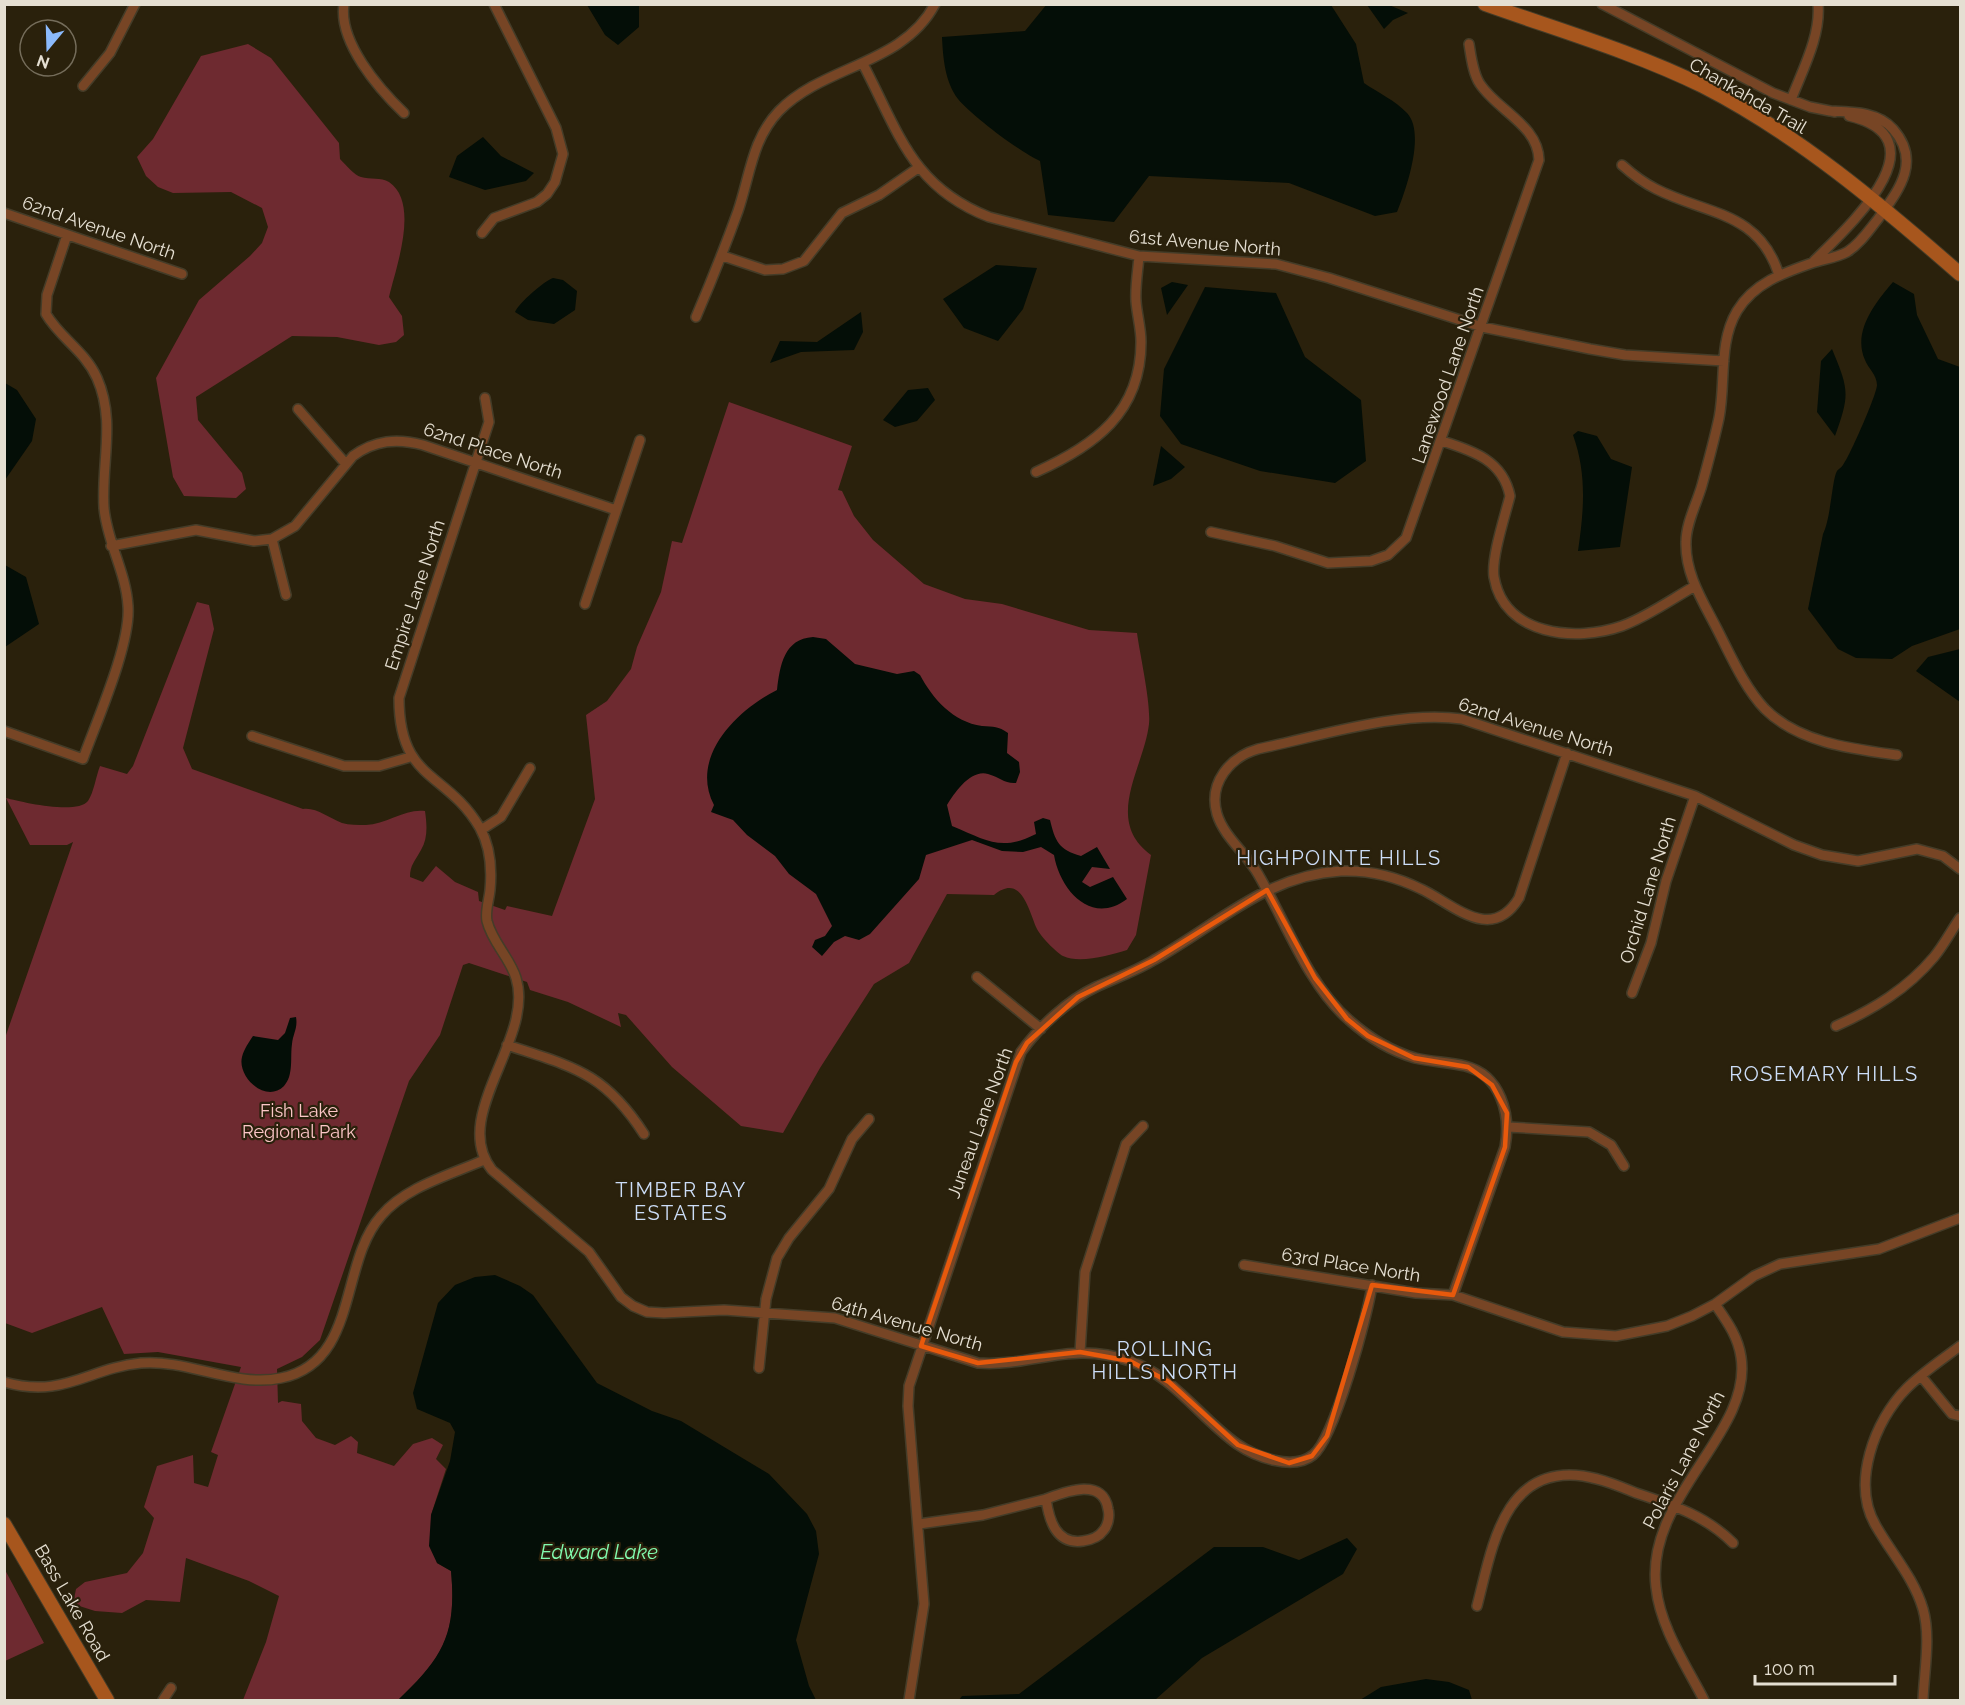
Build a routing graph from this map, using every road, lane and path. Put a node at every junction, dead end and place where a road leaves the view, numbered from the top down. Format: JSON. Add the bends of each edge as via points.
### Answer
{"nodes":[{"id":1,"x":135,"y":4,"type":"edge"},
{"id":2,"x":344,"y":4,"type":"edge"},
{"id":3,"x":494,"y":4,"type":"edge"},
{"id":4,"x":936,"y":4,"type":"edge"},
{"id":5,"x":1485,"y":4,"type":"edge"},
{"id":6,"x":1602,"y":4,"type":"edge"},
{"id":7,"x":1818,"y":4,"type":"edge"},
{"id":8,"x":1468,"y":44,"type":"dead end"},
{"id":9,"x":864,"y":64,"type":"junction"},
{"id":10,"x":83,"y":86,"type":"dead end"},
{"id":11,"x":1791,"y":100,"type":"junction"},
{"id":12,"x":1829,"y":111,"type":"junction"},
{"id":13,"x":404,"y":113,"type":"dead end"},
{"id":14,"x":1622,"y":165,"type":"dead end"},
{"id":15,"x":918,"y":168,"type":"junction"},
{"id":16,"x":1871,"y":200,"type":"junction"},
{"id":17,"x":1884,"y":210,"type":"junction"},
{"id":18,"x":4,"y":213,"type":"edge"},
{"id":19,"x":482,"y":233,"type":"dead end"},
{"id":20,"x":67,"y":235,"type":"junction"},
{"id":21,"x":723,"y":256,"type":"junction"},
{"id":22,"x":1139,"y":256,"type":"junction"},
{"id":23,"x":1812,"y":263,"type":"junction"},
{"id":24,"x":182,"y":274,"type":"dead end"},
{"id":25,"x":1960,"y":274,"type":"edge"},
{"id":26,"x":1779,"y":275,"type":"junction"},
{"id":27,"x":696,"y":317,"type":"dead end"},
{"id":28,"x":1482,"y":327,"type":"junction"},
{"id":29,"x":1724,"y":361,"type":"junction"},
{"id":30,"x":485,"y":398,"type":"dead end"},
{"id":31,"x":298,"y":409,"type":"dead end"},
{"id":32,"x":640,"y":440,"type":"dead end"},
{"id":33,"x":1442,"y":441,"type":"junction"},
{"id":34,"x":345,"y":463,"type":"junction"},
{"id":35,"x":476,"y":463,"type":"junction"},
{"id":36,"x":1036,"y":472,"type":"dead end"},
{"id":37,"x":616,"y":510,"type":"junction"},
{"id":38,"x":1211,"y":532,"type":"dead end"},
{"id":39,"x":272,"y":539,"type":"junction"},
{"id":40,"x":111,"y":546,"type":"junction"},
{"id":41,"x":1695,"y":586,"type":"junction"},
{"id":42,"x":286,"y":595,"type":"dead end"},
{"id":43,"x":585,"y":604,"type":"dead end"},
{"id":44,"x":4,"y":731,"type":"edge"},
{"id":45,"x":252,"y":736,"type":"dead end"},
{"id":46,"x":1567,"y":753,"type":"junction"},
{"id":47,"x":1897,"y":755,"type":"dead end"},
{"id":48,"x":410,"y":757,"type":"junction"},
{"id":49,"x":530,"y":768,"type":"dead end"},
{"id":50,"x":1695,"y":796,"type":"junction"},
{"id":51,"x":481,"y":830,"type":"junction"},
{"id":52,"x":1960,"y":869,"type":"edge"},
{"id":53,"x":1267,"y":890,"type":"junction"},
{"id":54,"x":1960,"y":918,"type":"edge"},
{"id":55,"x":977,"y":977,"type":"dead end"},
{"id":56,"x":1632,"y":993,"type":"dead end"},
{"id":57,"x":1836,"y":1026,"type":"dead end"},
{"id":58,"x":1041,"y":1029,"type":"junction"},
{"id":59,"x":507,"y":1045,"type":"junction"},
{"id":60,"x":869,"y":1119,"type":"dead end"},
{"id":61,"x":1143,"y":1126,"type":"dead end"},
{"id":62,"x":1508,"y":1127,"type":"junction"},
{"id":63,"x":644,"y":1134,"type":"dead end"},
{"id":64,"x":484,"y":1160,"type":"junction"},
{"id":65,"x":1624,"y":1166,"type":"dead end"},
{"id":66,"x":1960,"y":1218,"type":"edge"},
{"id":67,"x":1244,"y":1265,"type":"dead end"},
{"id":68,"x":1372,"y":1285,"type":"junction"},
{"id":69,"x":1453,"y":1295,"type":"junction"},
{"id":70,"x":1715,"y":1304,"type":"junction"},
{"id":71,"x":765,"y":1312,"type":"junction"},
{"id":72,"x":921,"y":1346,"type":"junction"},
{"id":73,"x":1960,"y":1346,"type":"edge"},
{"id":74,"x":1080,"y":1352,"type":"junction"},
{"id":75,"x":759,"y":1368,"type":"dead end"},
{"id":76,"x":1921,"y":1376,"type":"junction"},
{"id":77,"x":4,"y":1382,"type":"edge"},
{"id":78,"x":1960,"y":1416,"type":"edge"},
{"id":79,"x":1046,"y":1499,"type":"junction"},
{"id":80,"x":1674,"y":1506,"type":"junction"},
{"id":81,"x":4,"y":1524,"type":"edge"},
{"id":82,"x":919,"y":1524,"type":"junction"},
{"id":83,"x":1733,"y":1543,"type":"dead end"},
{"id":84,"x":1477,"y":1606,"type":"dead end"},
{"id":85,"x":171,"y":1688,"type":"dead end"},
{"id":86,"x":107,"y":1701,"type":"edge"},
{"id":87,"x":164,"y":1701,"type":"edge"},
{"id":88,"x":909,"y":1701,"type":"edge"},
{"id":89,"x":1704,"y":1701,"type":"edge"},
{"id":90,"x":1923,"y":1701,"type":"edge"}],
"edges":[{"from":1,"to":10,"type":"street","via":[[110,53]]},
{"from":2,"to":13,"type":"street","via":[[344,25],[351,46]]},
{"from":3,"to":19,"type":"street","via":[[556,128],[563,154],[547,194],[537,202],[494,218]]},
{"from":4,"to":9,"type":"street","via":[[917,29]]},
{"from":5,"to":16,"type":"street","name":"Chankahda Trail","via":[[1633,57],[1703,87],[1782,133]]},
{"from":6,"to":11,"type":"street"},
{"from":7,"to":11,"type":"street","via":[[1815,35]]},
{"from":8,"to":28,"type":"street","name":"Lanewood Lane North","via":[[1480,85],[1530,133],[1539,150],[1534,176]]},
{"from":9,"to":15,"type":"street","name":"61st Avenue North"},
{"from":9,"to":21,"type":"street","via":[[799,95],[769,124],[756,145]]},
{"from":11,"to":12,"type":"street"},
{"from":12,"to":16,"type":"street","via":[[1858,118],[1887,140],[1888,172]]},
{"from":12,"to":17,"type":"street","via":[[1874,117],[1893,129],[1900,139],[1906,159],[1905,177]]},
{"from":14,"to":26,"type":"street","via":[[1655,189],[1738,221],[1768,249]]},
{"from":15,"to":21,"type":"street","via":[[879,195],[843,213],[804,261],[783,269],[765,270]]},
{"from":15,"to":22,"type":"street","name":"61st Avenue North","via":[[944,195],[989,218]]},
{"from":16,"to":17,"type":"street","name":"Chankahda Trail"},
{"from":16,"to":23,"type":"street"},
{"from":17,"to":23,"type":"street","via":[[1848,251]]},
{"from":17,"to":25,"type":"street","name":"Chankahda Trail"},
{"from":18,"to":20,"type":"street","name":"62nd Avenue North"},
{"from":20,"to":24,"type":"street","name":"62nd Avenue North"},
{"from":20,"to":40,"type":"street","via":[[47,296],[46,315],[89,363],[104,396],[108,417],[104,508]]},
{"from":21,"to":27,"type":"street"},
{"from":22,"to":28,"type":"street","name":"61st Avenue North","via":[[1276,264]]},
{"from":22,"to":36,"type":"street","via":[[1136,299],[1141,342],[1139,369],[1131,393],[1102,434],[1083,449]]},
{"from":23,"to":26,"type":"street"},
{"from":26,"to":29,"type":"street","via":[[1738,310],[1728,332]]},
{"from":28,"to":29,"type":"street","name":"61st Avenue North","via":[[1625,355]]},
{"from":28,"to":33,"type":"street","name":"Lanewood Lane North"},
{"from":29,"to":41,"type":"street","via":[[1719,419],[1685,540],[1687,564]]},
{"from":30,"to":35,"type":"street","name":"Empire Lane North","via":[[489,422]]},
{"from":31,"to":34,"type":"street"},
{"from":32,"to":37,"type":"street"},
{"from":33,"to":38,"type":"street","name":"Lanewood Lane North","via":[[1406,538],[1388,555],[1371,561],[1329,563]]},
{"from":33,"to":41,"type":"street","via":[[1493,462],[1508,484],[1510,496],[1494,575],[1506,606],[1526,623],[1551,632],[1606,631],[1625,625]]},
{"from":34,"to":35,"type":"street","name":"62nd Place North","via":[[364,448],[393,440],[423,445]]},
{"from":34,"to":39,"type":"street","name":"62nd Place North","via":[[295,526]]},
{"from":35,"to":37,"type":"street","name":"62nd Place North"},
{"from":35,"to":48,"type":"street","name":"Empire Lane North","via":[[399,698],[399,718]]},
{"from":37,"to":43,"type":"street"},
{"from":39,"to":40,"type":"street","via":[[254,541],[196,530]]},
{"from":39,"to":42,"type":"street"},
{"from":40,"to":44,"type":"street","via":[[126,586],[127,625],[83,759]]},
{"from":41,"to":47,"type":"street","via":[[1748,687],[1781,723],[1818,739]]},
{"from":45,"to":48,"type":"street","via":[[344,766],[379,766]]},
{"from":46,"to":50,"type":"street","name":"62nd Avenue North"},
{"from":46,"to":53,"type":"street","name":"Juneau Lane North","via":[[1519,898],[1507,913],[1497,918],[1487,920],[1462,913],[1422,889],[1372,873],[1318,873]]},
{"from":46,"to":53,"type":"street","name":"62nd Avenue North","via":[[1483,724],[1442,716],[1399,720],[1244,753],[1223,772],[1217,786],[1216,813]]},
{"from":48,"to":51,"type":"street","via":[[467,810]]},
{"from":49,"to":51,"type":"street","via":[[501,817]]},
{"from":50,"to":52,"type":"street","name":"62nd Avenue North","via":[[1822,855],[1858,861],[1917,849],[1944,856]]},
{"from":50,"to":56,"type":"street","name":"Orchid Lane North"},
{"from":51,"to":59,"type":"street","via":[[491,869],[487,921],[516,977],[518,990],[516,1016]]},
{"from":53,"to":58,"type":"street","name":"Juneau Lane North","via":[[1154,960],[1078,998]]},
{"from":53,"to":62,"type":"street","name":"62nd Avenue North","via":[[1315,978],[1347,1019],[1390,1048],[1414,1058],[1468,1067],[1481,1075],[1502,1099]]},
{"from":54,"to":57,"type":"street","via":[[1936,956],[1915,978],[1882,1002]]},
{"from":55,"to":58,"type":"street"},
{"from":58,"to":72,"type":"street","name":"Juneau Lane North","via":[[1016,1062]]},
{"from":59,"to":63,"type":"street","via":[[596,1080],[627,1107]]},
{"from":59,"to":64,"type":"street","via":[[479,1131]]},
{"from":60,"to":71,"type":"street","via":[[852,1139],[829,1189],[777,1258]]},
{"from":61,"to":74,"type":"street","via":[[1126,1144],[1085,1272]]},
{"from":62,"to":65,"type":"street","via":[[1589,1131],[1611,1145]]},
{"from":62,"to":69,"type":"street","via":[[1505,1147]]},
{"from":64,"to":71,"type":"street","name":"64th Avenue North","via":[[589,1252],[621,1297],[633,1306],[664,1313]]},
{"from":64,"to":77,"type":"street","via":[[410,1193],[381,1214],[366,1241],[337,1332],[314,1362],[294,1375],[262,1380],[152,1363],[121,1366],[61,1387]]},
{"from":66,"to":70,"type":"street","name":"63rd Place North","via":[[1879,1249],[1780,1264],[1754,1276]]},
{"from":67,"to":68,"type":"street","name":"63rd Place North"},
{"from":68,"to":69,"type":"street","name":"63rd Place North"},
{"from":68,"to":74,"type":"street","name":"64th Avenue North","via":[[1364,1325],[1321,1448],[1301,1462],[1278,1461],[1238,1445],[1186,1396],[1150,1371],[1120,1358]]},
{"from":69,"to":70,"type":"street","name":"63rd Place North","via":[[1563,1332],[1616,1336],[1667,1326]]},
{"from":70,"to":80,"type":"street","name":"Polaris Lane North","via":[[1738,1344],[1742,1366],[1740,1389],[1731,1413]]},
{"from":71,"to":72,"type":"street","name":"64th Avenue North","via":[[835,1318]]},
{"from":71,"to":75,"type":"street"},
{"from":72,"to":74,"type":"street","name":"64th Avenue North","via":[[969,1361],[999,1365]]},
{"from":72,"to":82,"type":"street","name":"Juneau Lane North","via":[[909,1386],[908,1406]]},
{"from":73,"to":76,"type":"street"},
{"from":76,"to":78,"type":"street","via":[[1952,1414]]},
{"from":76,"to":90,"type":"street","via":[[1895,1402],[1884,1420],[1868,1462],[1864,1494],[1875,1526],[1911,1579],[1924,1613]]},
{"from":79,"to":79,"type":"street","via":[[1053,1527],[1070,1542],[1088,1541],[1107,1525],[1107,1503],[1099,1493],[1082,1489]]},
{"from":79,"to":82,"type":"street","via":[[983,1515]]},
{"from":80,"to":83,"type":"street","via":[[1705,1520]]},
{"from":80,"to":84,"type":"street","via":[[1588,1477],[1566,1475],[1536,1484],[1510,1505],[1502,1519]]},
{"from":80,"to":89,"type":"street","name":"Polaris Lane North","via":[[1658,1544],[1656,1587],[1668,1629]]},
{"from":81,"to":86,"type":"street","name":"Bass Lake Road"},
{"from":82,"to":88,"type":"street","name":"Juneau Lane North","via":[[924,1604]]},
{"from":85,"to":87,"type":"street"}]}
